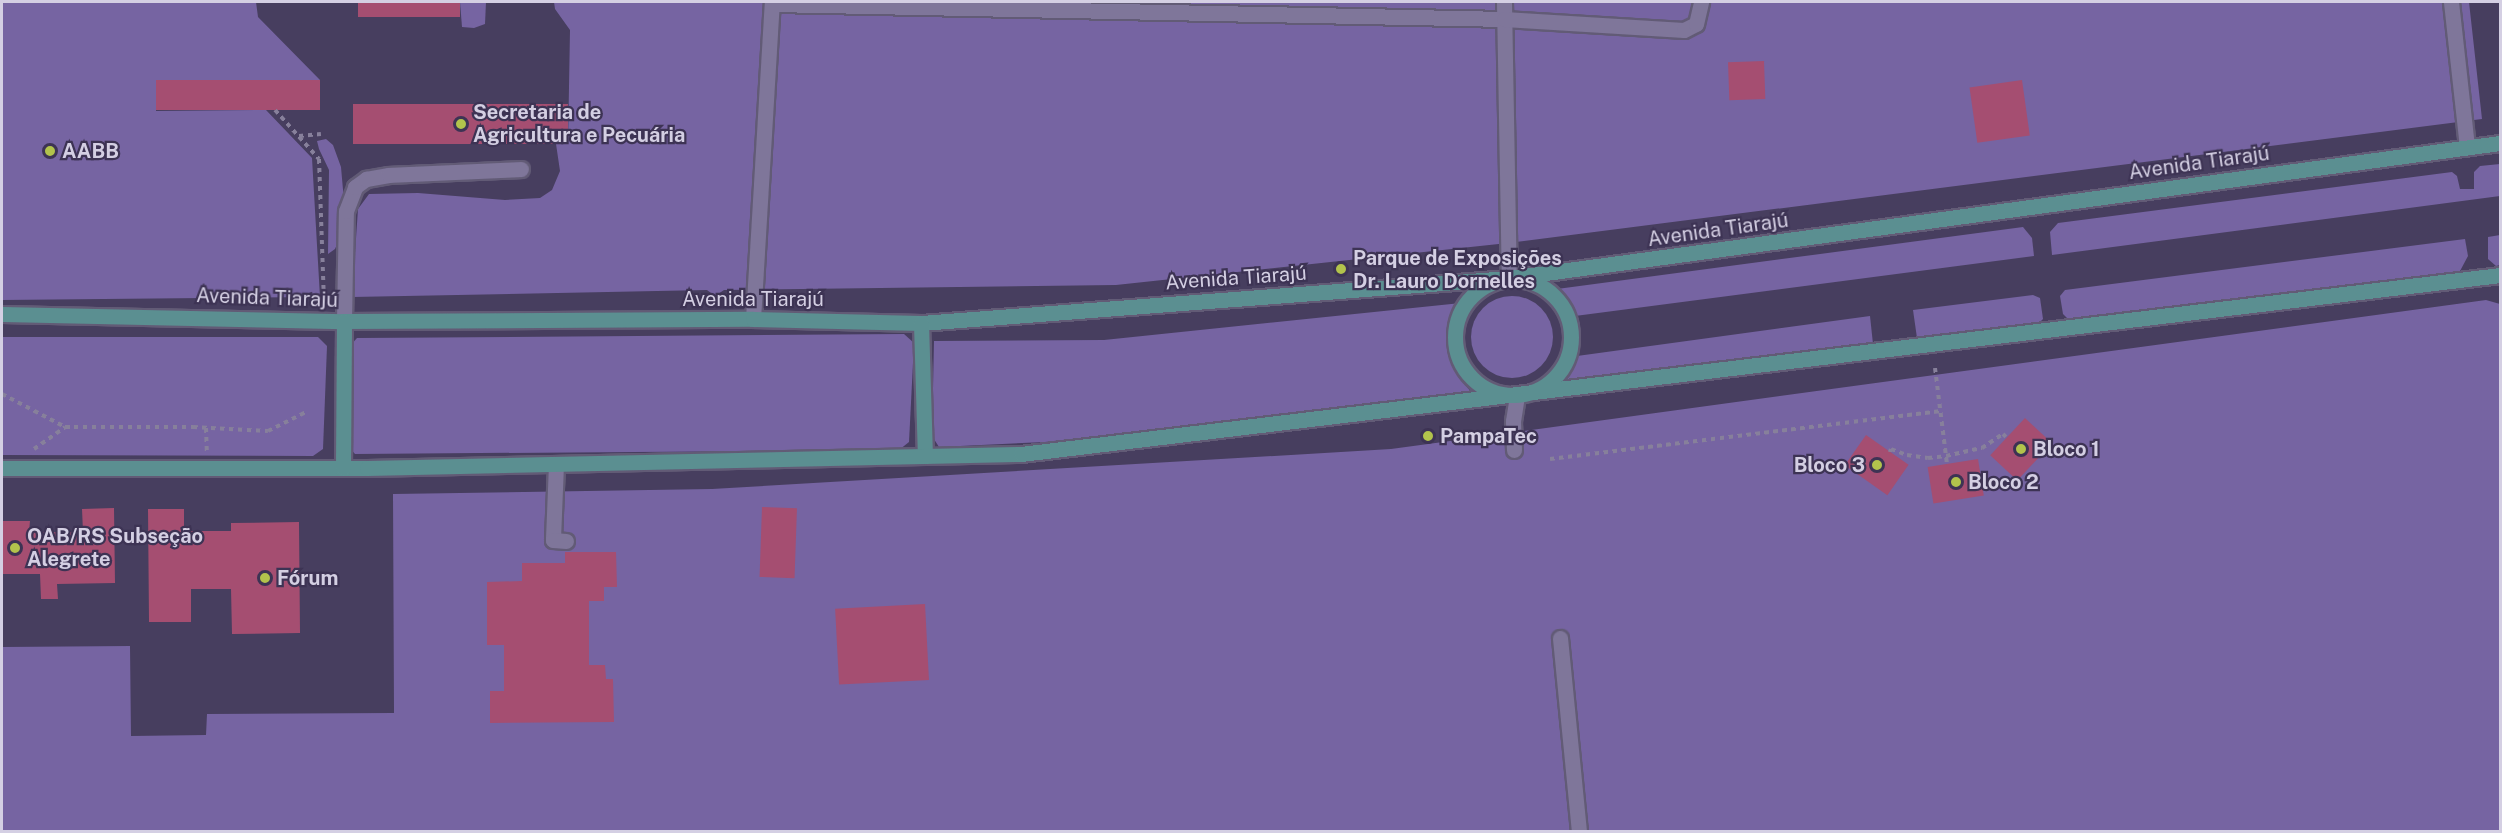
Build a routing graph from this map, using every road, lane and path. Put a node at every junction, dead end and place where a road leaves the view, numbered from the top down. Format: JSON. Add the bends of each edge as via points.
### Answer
{"nodes":[{"id":1,"x":1504,"y":2,"type":"edge"},
{"id":2,"x":1701,"y":2,"type":"edge"},
{"id":3,"x":2451,"y":2,"type":"edge"},
{"id":4,"x":772,"y":3,"type":"edge"},
{"id":5,"x":1150,"y":6,"type":"edge"},
{"id":6,"x":1504,"y":20,"type":"junction"},
{"id":7,"x":275,"y":110,"type":"dead end"},
{"id":8,"x":321,"y":134,"type":"dead end"},
{"id":9,"x":298,"y":136,"type":"junction"},
{"id":10,"x":2500,"y":143,"type":"edge"},
{"id":11,"x":2467,"y":147,"type":"junction"},
{"id":12,"x":521,"y":169,"type":"dead end"},
{"id":13,"x":2496,"y":277,"type":"edge"},
{"id":14,"x":1509,"y":278,"type":"junction"},
{"id":15,"x":324,"y":309,"type":"dead end"},
{"id":16,"x":2,"y":314,"type":"edge"},
{"id":17,"x":753,"y":319,"type":"junction"},
{"id":18,"x":344,"y":321,"type":"junction"},
{"id":19,"x":921,"y":323,"type":"junction"},
{"id":20,"x":1935,"y":368,"type":"dead end"},
{"id":21,"x":2,"y":394,"type":"edge"},
{"id":22,"x":1517,"y":395,"type":"junction"},
{"id":23,"x":1941,"y":411,"type":"junction"},
{"id":24,"x":306,"y":412,"type":"dead end"},
{"id":25,"x":65,"y":427,"type":"junction"},
{"id":26,"x":206,"y":428,"type":"junction"},
{"id":27,"x":2006,"y":437,"type":"dead end"},
{"id":28,"x":1514,"y":450,"type":"dead end"},
{"id":29,"x":1890,"y":452,"type":"dead end"},
{"id":30,"x":26,"y":455,"type":"dead end"},
{"id":31,"x":208,"y":455,"type":"dead end"},
{"id":32,"x":925,"y":456,"type":"junction"},
{"id":33,"x":1946,"y":456,"type":"junction"},
{"id":34,"x":1550,"y":459,"type":"dead end"},
{"id":35,"x":556,"y":464,"type":"junction"},
{"id":36,"x":1947,"y":464,"type":"dead end"},
{"id":37,"x":2,"y":468,"type":"edge"},
{"id":38,"x":343,"y":468,"type":"junction"},
{"id":39,"x":566,"y":541,"type":"dead end"},
{"id":40,"x":1560,"y":638,"type":"dead end"},
{"id":41,"x":1579,"y":831,"type":"edge"}],
"edges":[{"from":1,"to":6,"type":"street"},
{"from":2,"to":6,"type":"street","via":[[1696,24],[1683,30]]},
{"from":3,"to":11,"type":"street"},
{"from":4,"to":5,"type":"street"},
{"from":4,"to":17,"type":"street"},
{"from":5,"to":6,"type":"street"},
{"from":6,"to":14,"type":"street"},
{"from":7,"to":9,"type":"path"},
{"from":8,"to":9,"type":"path"},
{"from":9,"to":15,"type":"path","via":[[319,159]]},
{"from":10,"to":11,"type":"main road","name":"Avenida Tiarajú"},
{"from":11,"to":14,"type":"main road","name":"Avenida Tiarajú"},
{"from":12,"to":18,"type":"street","via":[[389,175],[366,179],[355,187],[346,211]]},
{"from":13,"to":22,"type":"main road"},
{"from":14,"to":19,"type":"main road","name":"Avenida Tiarajú"},
{"from":14,"to":22,"type":"main road","via":[[1475,292],[1456,323],[1455,341],[1468,375],[1499,394]]},
{"from":14,"to":22,"type":"main road","via":[[1545,287],[1569,317],[1572,336],[1568,357],[1556,376],[1539,390]]},
{"from":16,"to":18,"type":"main road","name":"Avenida Tiarajú"},
{"from":17,"to":18,"type":"main road","name":"Avenida Tiarajú"},
{"from":17,"to":19,"type":"main road","name":"Avenida Tiarajú"},
{"from":18,"to":38,"type":"main road"},
{"from":19,"to":32,"type":"main road"},
{"from":20,"to":23,"type":"path"},
{"from":21,"to":25,"type":"path"},
{"from":22,"to":28,"type":"street"},
{"from":22,"to":32,"type":"main road","via":[[1021,454]]},
{"from":23,"to":33,"type":"path"},
{"from":23,"to":34,"type":"path"},
{"from":24,"to":26,"type":"path","via":[[268,431]]},
{"from":25,"to":26,"type":"path"},
{"from":25,"to":30,"type":"path"},
{"from":26,"to":31,"type":"path"},
{"from":27,"to":33,"type":"path","via":[[2002,434],[1982,448]]},
{"from":29,"to":33,"type":"path","via":[[1892,449],[1928,458]]},
{"from":32,"to":35,"type":"main road"},
{"from":33,"to":36,"type":"path"},
{"from":35,"to":38,"type":"main road"},
{"from":35,"to":39,"type":"street","via":[[553,540]]},
{"from":37,"to":38,"type":"main road"},
{"from":40,"to":41,"type":"street"}]}
